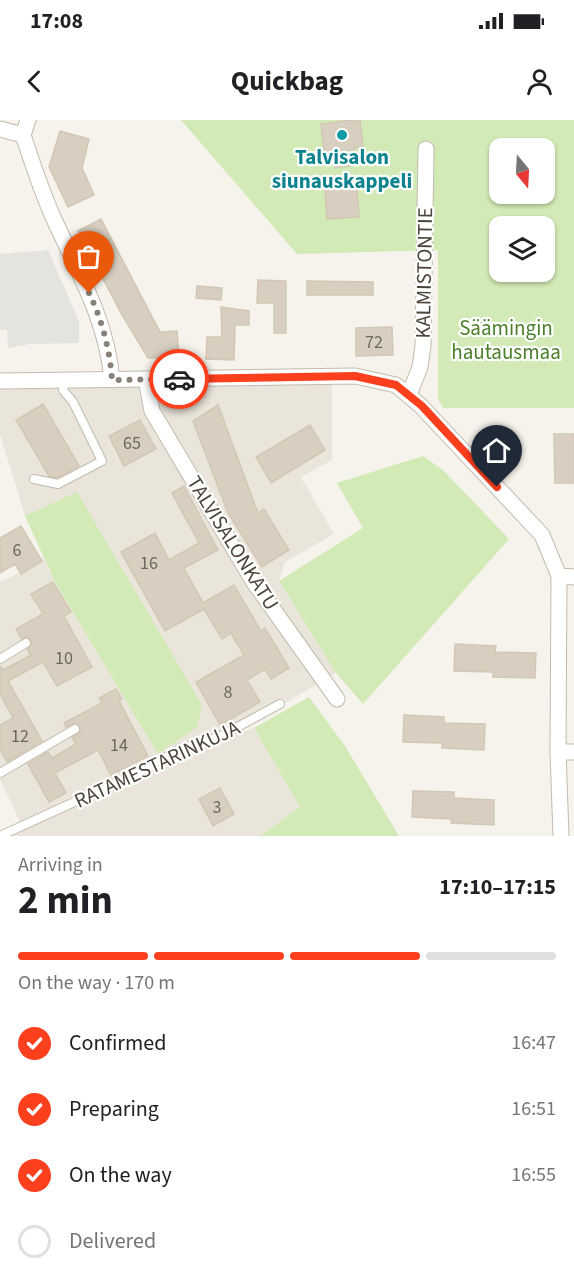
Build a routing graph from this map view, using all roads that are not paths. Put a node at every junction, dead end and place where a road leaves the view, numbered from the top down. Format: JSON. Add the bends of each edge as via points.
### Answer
{"nodes":[{"id":1,"x":26,"y":127,"type":"edge"},
{"id":2,"x":0,"y":129,"type":"edge"},
{"id":3,"x":426,"y":149,"type":"dead end"},
{"id":4,"x":146,"y":379,"type":"junction"},
{"id":5,"x":65,"y":380,"type":"junction"},
{"id":6,"x":112,"y":380,"type":"junction"},
{"id":7,"x":0,"y":381,"type":"edge"},
{"id":8,"x":409,"y":395,"type":"junction"},
{"id":9,"x":34,"y":479,"type":"dead end"},
{"id":10,"x":567,"y":576,"type":"edge"},
{"id":11,"x":26,"y":643,"type":"dead end"},
{"id":12,"x":0,"y":659,"type":"edge"},
{"id":13,"x":337,"y":699,"type":"dead end"},
{"id":14,"x":280,"y":704,"type":"dead end"},
{"id":15,"x":75,"y":729,"type":"dead end"},
{"id":16,"x":558,"y":752,"type":"junction"},
{"id":17,"x":574,"y":752,"type":"edge"},
{"id":18,"x":0,"y":773,"type":"edge"},
{"id":19,"x":0,"y":836,"type":"edge"},
{"id":20,"x":561,"y":836,"type":"edge"}],
"edges":[{"from":1,"to":2,"type":"street"},
{"from":1,"to":6,"type":"street","via":[[50,208],[98,312]]},
{"from":3,"to":8,"type":"street","name":"KALMISTONTIE","via":[[423,346],[420,368]]},
{"from":4,"to":6,"type":"street"},
{"from":4,"to":8,"type":"street","via":[[355,376],[396,385]]},
{"from":4,"to":13,"type":"street","name":"TALVISALONKATU","via":[[152,411],[253,581]]},
{"from":5,"to":6,"type":"street"},
{"from":5,"to":7,"type":"street"},
{"from":5,"to":9,"type":"lane","via":[[63,390],[102,461],[58,484]]},
{"from":8,"to":10,"type":"street","via":[[542,535]]},
{"from":10,"to":16,"type":"street"},
{"from":11,"to":12,"type":"lane"},
{"from":14,"to":19,"type":"lane","name":"RATAMESTARINKUJA","via":[[219,737],[182,748],[117,783]]},
{"from":15,"to":18,"type":"lane"},
{"from":16,"to":17,"type":"street"},
{"from":16,"to":20,"type":"street"}]}
